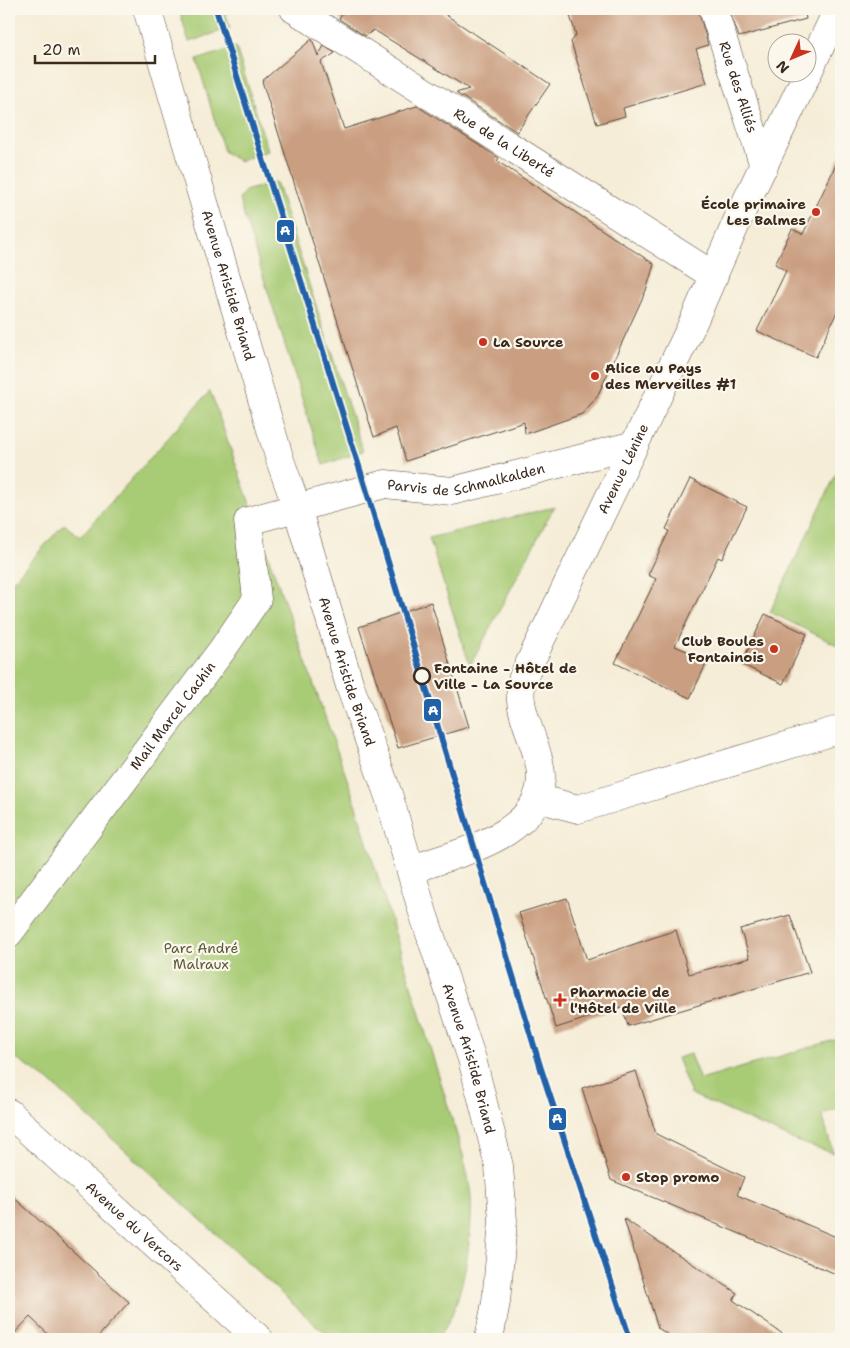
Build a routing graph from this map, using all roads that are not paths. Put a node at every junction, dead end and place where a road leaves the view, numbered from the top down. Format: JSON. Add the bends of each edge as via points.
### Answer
{"nodes":[{"id":1,"x":147,"y":9,"type":"edge"},
{"id":2,"x":294,"y":9,"type":"edge"},
{"id":3,"x":713,"y":9,"type":"edge"},
{"id":4,"x":838,"y":9,"type":"edge"},
{"id":5,"x":764,"y":166,"type":"junction"},
{"id":6,"x":714,"y":276,"type":"junction"},
{"id":7,"x":634,"y":445,"type":"junction"},
{"id":8,"x":297,"y":508,"type":"junction"},
{"id":9,"x":841,"y":729,"type":"edge"},
{"id":10,"x":537,"y":798,"type":"junction"},
{"id":11,"x":411,"y":870,"type":"junction"},
{"id":12,"x":9,"y":933,"type":"edge"},
{"id":13,"x":9,"y":1113,"type":"edge"},
{"id":14,"x":259,"y":1339,"type":"edge"},
{"id":15,"x":489,"y":1339,"type":"edge"}],
"edges":[{"from":1,"to":8,"type":"street","name":"Avenue Aristide Briand"},
{"from":2,"to":6,"type":"street","name":"Rue de la Liberté"},
{"from":3,"to":5,"type":"street","name":"Rue des Alliés"},
{"from":4,"to":5,"type":"street","name":"Avenue Lénine"},
{"from":5,"to":6,"type":"street","name":"Avenue Lénine"},
{"from":6,"to":7,"type":"street","name":"Avenue Lénine"},
{"from":7,"to":8,"type":"street","name":"Parvis de Schmalkalden","via":[[452,491],[386,484]]},
{"from":7,"to":10,"type":"street","name":"Avenue Lénine","via":[[520,687],[519,698],[540,765]]},
{"from":8,"to":11,"type":"street","name":"Avenue Aristide Briand","via":[[350,686]]},
{"from":8,"to":12,"type":"street","name":"Mail Marcel Cachin","via":[[248,521],[257,599]]},
{"from":9,"to":10,"type":"street","via":[[578,809]]},
{"from":10,"to":11,"type":"street","name":"Avenue Lénine","via":[[525,816],[503,835]]},
{"from":11,"to":15,"type":"street","name":"Avenue Aristide Briand","via":[[472,1058],[499,1166],[503,1221],[496,1302]]},
{"from":13,"to":14,"type":"street","name":"Avenue du Vercors"}]}
